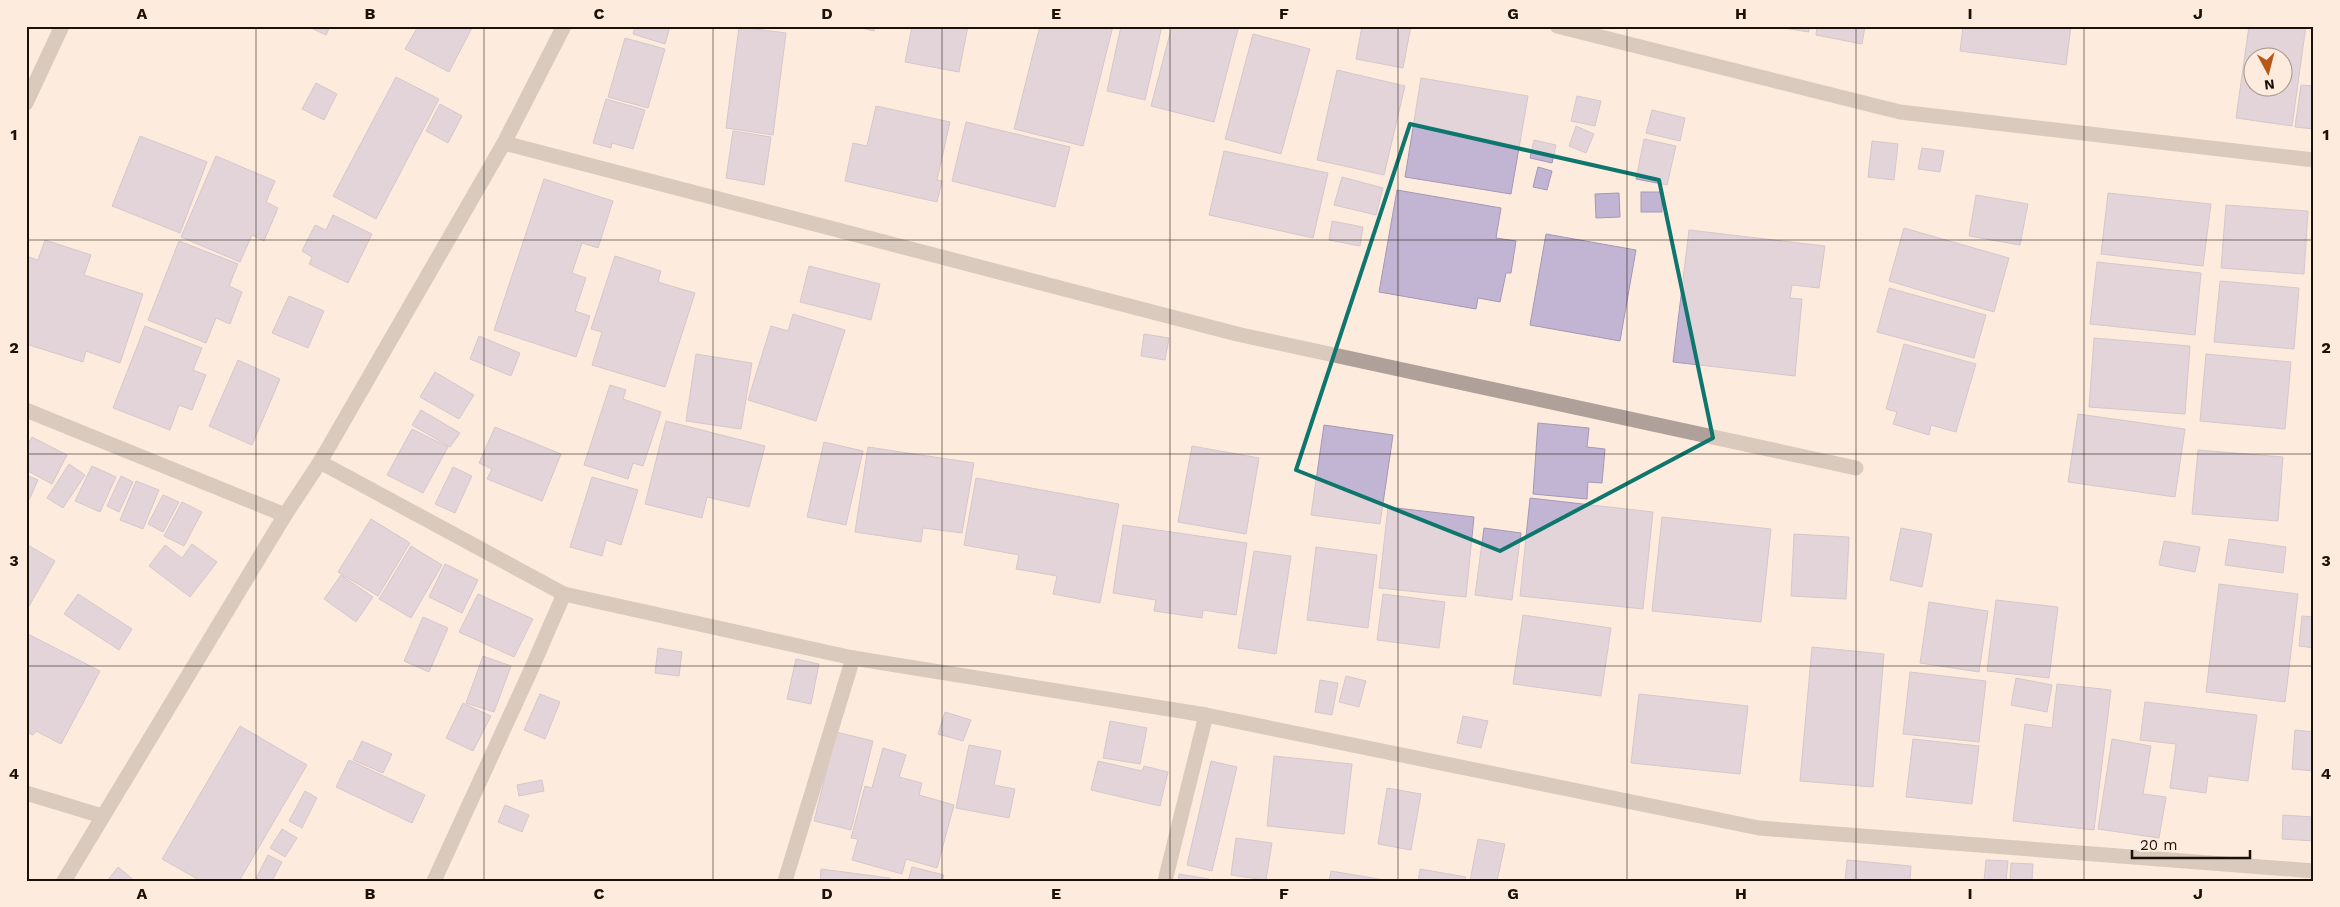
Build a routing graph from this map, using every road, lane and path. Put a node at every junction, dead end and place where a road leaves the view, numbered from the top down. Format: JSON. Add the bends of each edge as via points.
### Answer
{"nodes":[{"id":1,"x":62,"y":26,"type":"edge"},
{"id":2,"x":564,"y":26,"type":"edge"},
{"id":3,"x":1557,"y":26,"type":"edge"},
{"id":4,"x":26,"y":103,"type":"edge"},
{"id":5,"x":504,"y":143,"type":"junction"},
{"id":6,"x":2314,"y":160,"type":"edge"},
{"id":7,"x":26,"y":410,"type":"edge"},
{"id":8,"x":320,"y":462,"type":"junction"},
{"id":9,"x":1856,"y":468,"type":"dead end"},
{"id":10,"x":285,"y":515,"type":"junction"},
{"id":11,"x":564,"y":594,"type":"junction"},
{"id":12,"x":853,"y":658,"type":"junction"},
{"id":13,"x":1206,"y":715,"type":"junction"},
{"id":14,"x":26,"y":793,"type":"edge"},
{"id":15,"x":102,"y":816,"type":"junction"},
{"id":16,"x":2314,"y":871,"type":"edge"},
{"id":17,"x":64,"y":881,"type":"edge"},
{"id":18,"x":434,"y":881,"type":"edge"},
{"id":19,"x":786,"y":881,"type":"edge"},
{"id":20,"x":1164,"y":881,"type":"edge"}],
"edges":[{"from":1,"to":4,"type":"street"},
{"from":2,"to":5,"type":"street"},
{"from":3,"to":6,"type":"street","via":[[1900,112]]},
{"from":5,"to":8,"type":"street"},
{"from":5,"to":9,"type":"street","via":[[1237,334]]},
{"from":7,"to":10,"type":"street"},
{"from":8,"to":10,"type":"street"},
{"from":8,"to":11,"type":"street"},
{"from":10,"to":15,"type":"street"},
{"from":11,"to":12,"type":"street"},
{"from":11,"to":18,"type":"street"},
{"from":12,"to":13,"type":"street"},
{"from":12,"to":19,"type":"street"},
{"from":13,"to":16,"type":"street","via":[[1759,828]]},
{"from":13,"to":20,"type":"street"},
{"from":14,"to":15,"type":"street"},
{"from":15,"to":17,"type":"street"}]}
